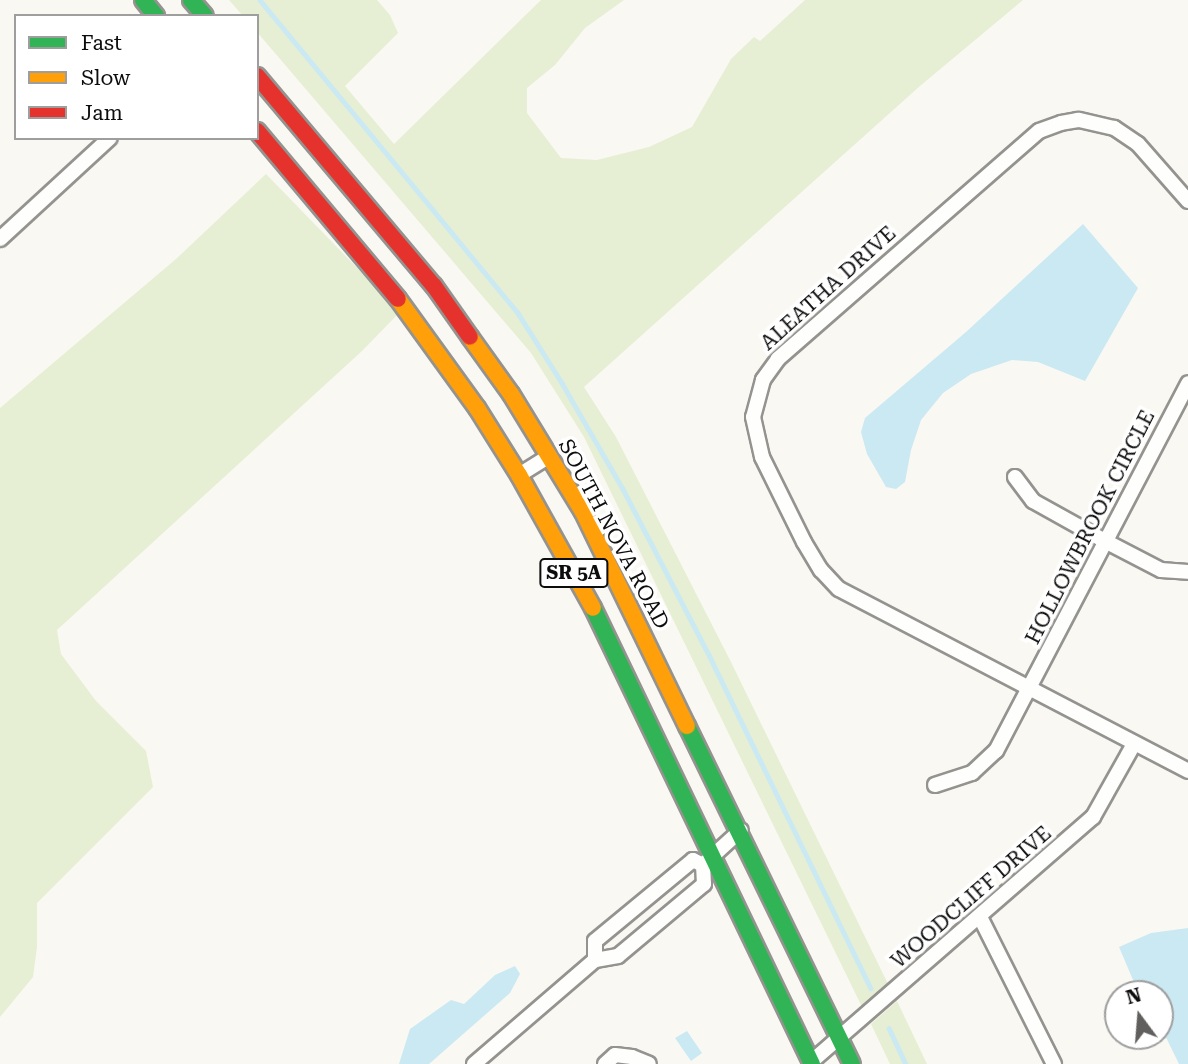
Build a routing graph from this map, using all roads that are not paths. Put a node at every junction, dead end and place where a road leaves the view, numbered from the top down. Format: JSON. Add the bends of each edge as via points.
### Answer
{"nodes":[{"id":1,"x":143,"y":0,"type":"edge"},
{"id":2,"x":191,"y":0,"type":"edge"},
{"id":3,"x":154,"y":14,"type":"edge"},
{"id":4,"x":203,"y":14,"type":"edge"},
{"id":5,"x":259,"y":78,"type":"edge"},
{"id":6,"x":259,"y":133,"type":"edge"},
{"id":7,"x":108,"y":140,"type":"edge"},
{"id":8,"x":1188,"y":201,"type":"edge"},
{"id":9,"x":0,"y":239,"type":"edge"},
{"id":10,"x":1188,"y":383,"type":"edge"},
{"id":11,"x":550,"y":456,"type":"junction"},
{"id":12,"x":519,"y":475,"type":"junction"},
{"id":13,"x":1015,"y":477,"type":"dead end"},
{"id":14,"x":1105,"y":541,"type":"junction"},
{"id":15,"x":1188,"y":572,"type":"edge"},
{"id":16,"x":1030,"y":690,"type":"junction"},
{"id":17,"x":1134,"y":744,"type":"junction"},
{"id":18,"x":1188,"y":771,"type":"edge"},
{"id":19,"x":935,"y":785,"type":"dead end"},
{"id":20,"x":741,"y":830,"type":"junction"},
{"id":21,"x":707,"y":861,"type":"junction"},
{"id":22,"x":980,"y":917,"type":"junction"},
{"id":23,"x":595,"y":960,"type":"junction"},
{"id":24,"x":840,"y":1040,"type":"junction"},
{"id":25,"x":812,"y":1063,"type":"edge"},
{"id":26,"x":474,"y":1064,"type":"edge"},
{"id":27,"x":605,"y":1064,"type":"edge"},
{"id":28,"x":649,"y":1064,"type":"edge"},
{"id":29,"x":852,"y":1064,"type":"edge"},
{"id":30,"x":1054,"y":1064,"type":"edge"}],
"edges":[{"from":1,"to":3,"type":"main road"},
{"from":2,"to":4,"type":"main road"},
{"from":5,"to":11,"type":"main road","name":"SOUTH NOVA ROAD","number":"SR 5A","via":[[434,286]]},
{"from":6,"to":12,"type":"main road","number":"SR 5A","via":[[406,308]]},
{"from":7,"to":9,"type":"street"},
{"from":8,"to":16,"type":"street","name":"ALEATHA DRIVE","via":[[1138,144],[1114,128],[1078,120],[1039,131],[778,359],[759,392],[753,417],[757,443],[804,542],[829,580],[848,595]]},
{"from":10,"to":14,"type":"street","name":"HOLLOWBROOK CIRCLE"},
{"from":11,"to":12,"type":"street"},
{"from":11,"to":20,"type":"main road","name":"SOUTH NOVA ROAD","number":"SR 5A","via":[[613,567]]},
{"from":12,"to":21,"type":"main road","number":"SR 5A","via":[[589,601]]},
{"from":13,"to":14,"type":"street","via":[[1033,501]]},
{"from":14,"to":15,"type":"street","via":[[1161,570]]},
{"from":14,"to":16,"type":"street","name":"HOLLOWBROOK CIRCLE"},
{"from":16,"to":17,"type":"street","name":"ALEATHA DRIVE"},
{"from":16,"to":19,"type":"street","name":"HOLLOWBROOK CIRCLE","via":[[985,764]]},
{"from":17,"to":18,"type":"street","name":"ALEATHA DRIVE"},
{"from":17,"to":22,"type":"street","name":"WOODCLIFF DRIVE","via":[[1093,817]]},
{"from":20,"to":21,"type":"street"},
{"from":20,"to":24,"type":"main road","name":"SOUTH NOVA ROAD","number":"SR 5A"},
{"from":21,"to":23,"type":"street","via":[[704,884],[618,957]]},
{"from":21,"to":23,"type":"street","via":[[693,860],[595,940]]},
{"from":21,"to":25,"type":"main road","number":"SR 5A"},
{"from":22,"to":24,"type":"street","name":"WOODCLIFF DRIVE"},
{"from":22,"to":30,"type":"street"},
{"from":23,"to":26,"type":"street"},
{"from":24,"to":25,"type":"street","name":"WOODCLIFF DRIVE"},
{"from":24,"to":29,"type":"main road","name":"SOUTH NOVA ROAD","number":"SR 5A"},
{"from":27,"to":28,"type":"street","via":[[615,1055]]}]}
